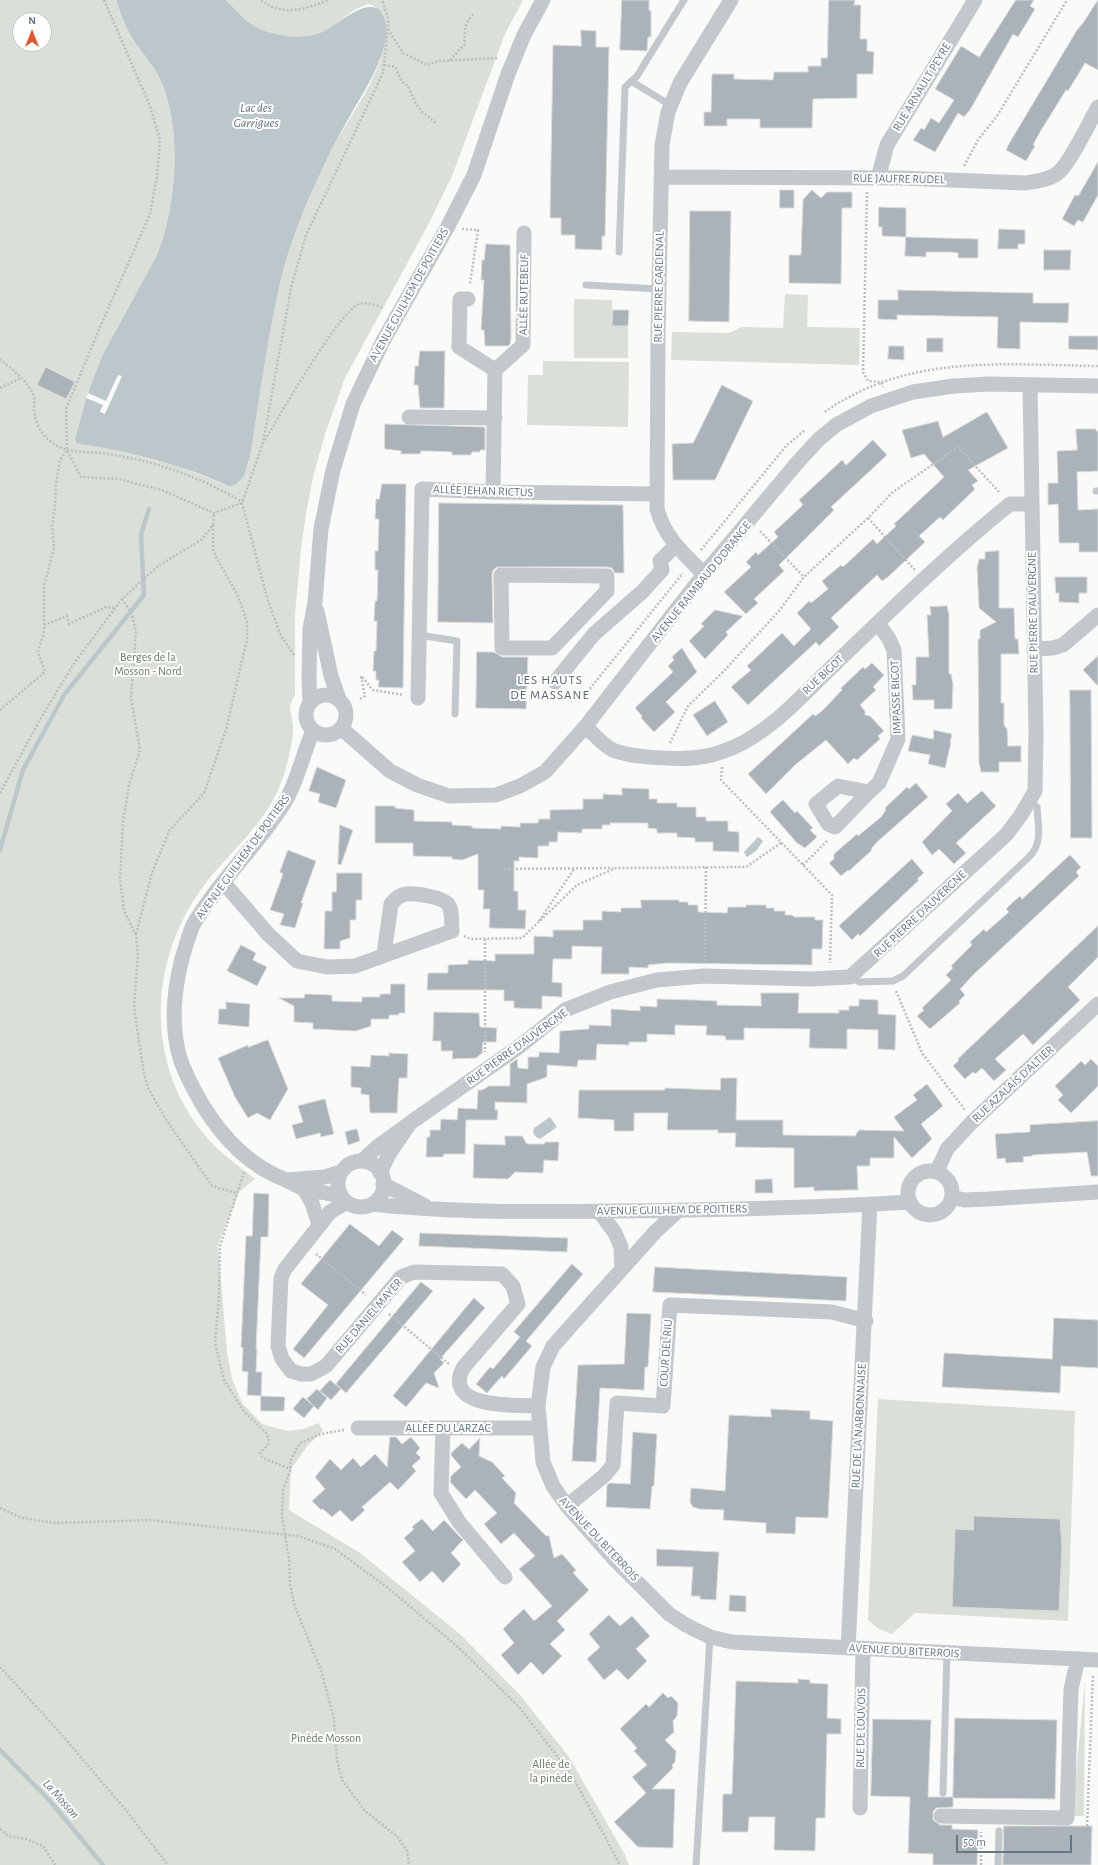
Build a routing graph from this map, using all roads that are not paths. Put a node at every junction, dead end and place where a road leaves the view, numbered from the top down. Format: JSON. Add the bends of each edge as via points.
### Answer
{"nodes":[{"id":1,"x":543,"y":0,"type":"edge"},
{"id":2,"x":684,"y":0,"type":"edge"},
{"id":3,"x":731,"y":0,"type":"edge"},
{"id":4,"x":971,"y":3,"type":"edge"},
{"id":5,"x":631,"y":81,"type":"junction"},
{"id":6,"x":670,"y":105,"type":"junction"},
{"id":7,"x":1098,"y":107,"type":"edge"},
{"id":8,"x":661,"y":177,"type":"junction"},
{"id":9,"x":873,"y":178,"type":"junction"},
{"id":10,"x":524,"y":232,"type":"dead end"},
{"id":11,"x":620,"y":252,"type":"dead end"},
{"id":12,"x":586,"y":285,"type":"dead end"},
{"id":13,"x":659,"y":289,"type":"junction"},
{"id":14,"x":468,"y":299,"type":"road end"},
{"id":15,"x":495,"y":370,"type":"junction"},
{"id":16,"x":1030,"y":385,"type":"junction"},
{"id":17,"x":1098,"y":386,"type":"edge"},
{"id":18,"x":409,"y":417,"type":"dead end"},
{"id":19,"x":495,"y":418,"type":"junction"},
{"id":20,"x":493,"y":492,"type":"junction"},
{"id":21,"x":657,"y":494,"type":"junction"},
{"id":22,"x":1032,"y":504,"type":"junction"},
{"id":23,"x":676,"y":546,"type":"junction"},
{"id":24,"x":704,"y":574,"type":"junction"},
{"id":25,"x":501,"y":575,"type":"joint"},
{"id":26,"x":315,"y":602,"type":"junction"},
{"id":27,"x":1098,"y":615,"type":"edge"},
{"id":28,"x":878,"y":623,"type":"junction"},
{"id":29,"x":419,"y":635,"type":"junction"},
{"id":30,"x":1034,"y":649,"type":"junction"},
{"id":31,"x":555,"y":682,"type":"dead end"},
{"id":32,"x":418,"y":698,"type":"road end"},
{"id":33,"x":339,"y":699,"type":"junction"},
{"id":34,"x":310,"y":702,"type":"junction"},
{"id":35,"x":455,"y":714,"type":"dead end"},
{"id":36,"x":585,"y":727,"type":"junction"},
{"id":37,"x":341,"y":728,"type":"junction"},
{"id":38,"x":313,"y":731,"type":"junction"},
{"id":39,"x":869,"y":792,"type":"junction"},
{"id":40,"x":1030,"y":802,"type":"junction"},
{"id":41,"x":223,"y":882,"type":"junction"},
{"id":42,"x":384,"y":954,"type":"junction"},
{"id":43,"x":850,"y":977,"type":"junction"},
{"id":44,"x":1098,"y":1004,"type":"edge"},
{"id":45,"x":410,"y":1123,"type":"junction"},
{"id":46,"x":362,"y":1161,"type":"junction"},
{"id":47,"x":937,"y":1171,"type":"junction"},
{"id":48,"x":342,"y":1172,"type":"junction"},
{"id":49,"x":382,"y":1179,"type":"junction"},
{"id":50,"x":286,"y":1180,"type":"junction"},
{"id":51,"x":304,"y":1190,"type":"junction"},
{"id":52,"x":1098,"y":1192,"type":"edge"},
{"id":53,"x":952,"y":1197,"type":"junction"},
{"id":54,"x":344,"y":1199,"type":"junction"},
{"id":55,"x":910,"y":1202,"type":"junction"},
{"id":56,"x":372,"y":1204,"type":"junction"},
{"id":57,"x":870,"y":1204,"type":"junction"},
{"id":58,"x":435,"y":1210,"type":"junction"},
{"id":59,"x":679,"y":1210,"type":"junction"},
{"id":60,"x":599,"y":1211,"type":"junction"},
{"id":61,"x":319,"y":1225,"type":"junction"},
{"id":62,"x":622,"y":1269,"type":"junction"},
{"id":63,"x":866,"y":1321,"type":"junction"},
{"id":64,"x":538,"y":1406,"type":"junction"},
{"id":65,"x":358,"y":1428,"type":"road end"},
{"id":66,"x":442,"y":1428,"type":"junction"},
{"id":67,"x":538,"y":1428,"type":"junction"},
{"id":68,"x":566,"y":1506,"type":"junction"},
{"id":69,"x":505,"y":1577,"type":"dead end"},
{"id":70,"x":710,"y":1637,"type":"junction"},
{"id":71,"x":848,"y":1648,"type":"junction"},
{"id":72,"x":863,"y":1648,"type":"junction"},
{"id":73,"x":946,"y":1653,"type":"junction"},
{"id":74,"x":1078,"y":1659,"type":"junction"},
{"id":75,"x":1097,"y":1664,"type":"edge"},
{"id":76,"x":943,"y":1793,"type":"dead end"},
{"id":77,"x":860,"y":1808,"type":"dead end"},
{"id":78,"x":941,"y":1816,"type":"dead end"},
{"id":79,"x":999,"y":1831,"type":"dead end"},
{"id":80,"x":697,"y":1862,"type":"edge"},
{"id":81,"x":998,"y":1865,"type":"edge"}],
"edges":[{"from":1,"to":26,"type":"street","name":"AVENUE GUILHEM DE POITIERS","via":[[515,57],[474,175],[383,341],[353,404],[327,494],[320,536]]},
{"from":2,"to":5,"type":"lane","via":[[637,76]]},
{"from":3,"to":6,"type":"street","name":"RUE PIERRE CARDENAL","via":[[680,83]]},
{"from":4,"to":9,"type":"street","name":"RUE ARNAULT PEYRE","via":[[887,145]]},
{"from":5,"to":6,"type":"lane"},
{"from":5,"to":11,"type":"lane","via":[[625,87]]},
{"from":6,"to":8,"type":"street","name":"RUE PIERRE CARDENAL","via":[[662,145]]},
{"from":7,"to":9,"type":"street","name":"RUE JAUFRE RUDEL","via":[[1058,173],[1037,181],[1026,183]]},
{"from":8,"to":9,"type":"street","name":"RUE JAUFRE RUDEL"},
{"from":8,"to":13,"type":"street","name":"RUE PIERRE CARDENAL"},
{"from":10,"to":15,"type":"street","name":"ALLÉE RUTEBEUF","via":[[523,344]]},
{"from":12,"to":13,"type":"lane"},
{"from":13,"to":21,"type":"street","name":"RUE PIERRE CARDENAL"},
{"from":14,"to":15,"type":"street","via":[[460,299],[459,347]]},
{"from":15,"to":19,"type":"street"},
{"from":16,"to":17,"type":"street","name":"AVENUE RAIMBAUD D'ORANGE"},
{"from":16,"to":22,"type":"street","name":"RUE PIERRE D'AUVERGNE"},
{"from":16,"to":24,"type":"street","name":"AVENUE RAIMBAUD D'ORANGE","via":[[954,386],[913,392],[889,399],[848,418],[818,440]]},
{"from":18,"to":19,"type":"street"},
{"from":19,"to":20,"type":"street"},
{"from":20,"to":21,"type":"street","name":"ALLÉE JEHAN RICTUS"},
{"from":20,"to":29,"type":"street","name":"ALLÉE JEHAN RICTUS","via":[[422,489]]},
{"from":21,"to":23,"type":"street","name":"RUE PIERRE CARDENAL","via":[[661,522]]},
{"from":22,"to":28,"type":"street","name":"RUE BIGOT","via":[[1010,504],[923,579]]},
{"from":22,"to":30,"type":"street","name":"RUE PIERRE D'AUVERGNE"},
{"from":23,"to":24,"type":"street","name":"RUE PIERRE CARDENAL"},
{"from":23,"to":31,"type":"street","via":[[660,561],[662,570],[642,592],[594,634]]},
{"from":24,"to":36,"type":"street","name":"AVENUE RAIMBAUD D'ORANGE"},
{"from":25,"to":25,"type":"street","via":[[607,576],[607,591],[552,648],[502,648]]},
{"from":26,"to":33,"type":"street","name":"AVENUE GUILHEM DE POITIERS","via":[[331,676]]},
{"from":26,"to":34,"type":"street","name":"AVENUE GUILHEM DE POITIERS","via":[[310,629]]},
{"from":27,"to":30,"type":"street","via":[[1063,645]]},
{"from":28,"to":36,"type":"street","name":"RUE BIGOT","via":[[777,719],[747,741],[721,752],[699,757],[623,753],[603,744]]},
{"from":28,"to":39,"type":"street","name":"IMPASSE BIGOT","via":[[894,650],[898,739],[879,783]]},
{"from":29,"to":32,"type":"street","name":"ALLÉE JEHAN RICTUS"},
{"from":29,"to":35,"type":"lane","via":[[457,641]]},
{"from":30,"to":40,"type":"street","name":"RUE PIERRE D'AUVERGNE","via":[[1035,791]]},
{"from":33,"to":34,"type":"street","via":[[321,695]]},
{"from":33,"to":37,"type":"street","via":[[346,713]]},
{"from":34,"to":38,"type":"street","via":[[305,714]]},
{"from":36,"to":37,"type":"street","name":"AVENUE RAIMBAUD D'ORANGE","via":[[545,772],[520,786],[496,795],[449,796],[417,785],[390,771]]},
{"from":37,"to":38,"type":"street","via":[[324,735]]},
{"from":38,"to":41,"type":"street","name":"AVENUE GUILHEM DE POITIERS","via":[[293,788],[283,805],[253,847]]},
{"from":39,"to":39,"type":"street","name":"IMPASSE BIGOT","via":[[838,786],[816,804],[828,824],[835,827]]},
{"from":40,"to":43,"type":"street","name":"RUE PIERRE D'AUVERGNE","via":[[1006,835]]},
{"from":40,"to":43,"type":"lane","via":[[1037,807],[1036,850],[903,976],[893,981],[859,982]]},
{"from":41,"to":42,"type":"street","via":[[268,934],[297,961],[327,967],[355,966]]},
{"from":41,"to":50,"type":"street","name":"AVENUE GUILHEM DE POITIERS","via":[[193,926],[183,955],[176,986],[175,1025],[180,1058],[193,1089],[212,1121],[250,1161]]},
{"from":42,"to":42,"type":"street","via":[[392,904],[401,895],[438,898],[445,901],[450,909],[452,931]]},
{"from":43,"to":45,"type":"street","name":"RUE PIERRE D'AUVERGNE","via":[[811,979],[704,976],[657,980],[610,992],[565,1010],[520,1046]]},
{"from":44,"to":47,"type":"street","name":"RUE AZALAÏS D'ALTIER","via":[[972,1122],[948,1149]]},
{"from":45,"to":46,"type":"street","name":"RUE PIERRE D'AUVERGNE"},
{"from":45,"to":49,"type":"street","name":"RUE PIERRE D'AUVERGNE","via":[[389,1154]]},
{"from":46,"to":48,"type":"street","via":[[350,1164]]},
{"from":46,"to":49,"type":"street","via":[[376,1167]]},
{"from":47,"to":53,"type":"street","via":[[951,1184]]},
{"from":47,"to":55,"type":"street","via":[[922,1172],[911,1181],[908,1195]]},
{"from":48,"to":50,"type":"street"},
{"from":48,"to":54,"type":"street","via":[[338,1184]]},
{"from":49,"to":56,"type":"street","via":[[380,1196]]},
{"from":49,"to":58,"type":"street","name":"AVENUE GUILHEM DE POITIERS"},
{"from":50,"to":51,"type":"street","name":"AVENUE GUILHEM DE POITIERS"},
{"from":51,"to":54,"type":"street","name":"AVENUE GUILHEM DE POITIERS"},
{"from":51,"to":61,"type":"street","via":[[312,1203]]},
{"from":52,"to":53,"type":"street","via":[[964,1200]]},
{"from":53,"to":55,"type":"street","via":[[945,1209],[932,1215],[919,1212]]},
{"from":54,"to":56,"type":"street","via":[[359,1206]]},
{"from":54,"to":61,"type":"street","name":"RUE DANIEL MAYER"},
{"from":55,"to":57,"type":"street","name":"AVENUE GUILHEM DE POITIERS"},
{"from":56,"to":58,"type":"street","name":"AVENUE GUILHEM DE POITIERS"},
{"from":57,"to":59,"type":"street","name":"AVENUE GUILHEM DE POITIERS"},
{"from":57,"to":63,"type":"street","name":"RUE DE LA NARBONNAISE"},
{"from":58,"to":60,"type":"street","name":"AVENUE GUILHEM DE POITIERS"},
{"from":59,"to":60,"type":"street","name":"AVENUE GUILHEM DE POITIERS"},
{"from":59,"to":62,"type":"street","name":"AVENUE DU BITERROIS"},
{"from":60,"to":62,"type":"street","via":[[615,1233],[621,1247]]},
{"from":61,"to":64,"type":"street","name":"RUE DANIEL MAYER","via":[[281,1278],[278,1346],[282,1359],[291,1370],[311,1374],[326,1366],[401,1277],[414,1272],[502,1274],[513,1286],[518,1304],[463,1368],[460,1374],[461,1387],[464,1393],[482,1403]]},
{"from":62,"to":64,"type":"street","name":"AVENUE DU BITERROIS","via":[[553,1346],[543,1367]]},
{"from":63,"to":68,"type":"street","name":"COUR DEL RIU","via":[[832,1312],[670,1305],[662,1406],[617,1403],[613,1465],[605,1475]]},
{"from":63,"to":71,"type":"street","name":"RUE DE LA NARBONNAISE"},
{"from":64,"to":67,"type":"street","name":"AVENUE DU BITERROIS"},
{"from":65,"to":66,"type":"street","name":"ALLÉE DU LARZAC"},
{"from":66,"to":67,"type":"street","name":"ALLÉE DU LARZAC"},
{"from":66,"to":69,"type":"street","via":[[441,1493],[458,1522]]},
{"from":67,"to":68,"type":"street","name":"AVENUE DU BITERROIS","via":[[545,1469]]},
{"from":68,"to":70,"type":"street","name":"AVENUE DU BITERROIS","via":[[669,1614]]},
{"from":70,"to":71,"type":"street","name":"AVENUE DU BITERROIS","via":[[732,1642]]},
{"from":70,"to":80,"type":"lane"},
{"from":71,"to":72,"type":"street","name":"AVENUE DU BITERROIS"},
{"from":72,"to":73,"type":"street","name":"AVENUE DU BITERROIS"},
{"from":72,"to":77,"type":"street","name":"RUE DE LOUVOIS"},
{"from":73,"to":74,"type":"street","name":"AVENUE DU BITERROIS"},
{"from":73,"to":76,"type":"lane"},
{"from":74,"to":75,"type":"street","name":"AVENUE DU BITERROIS"},
{"from":74,"to":78,"type":"street","via":[[1071,1689],[1067,1818]]},
{"from":79,"to":81,"type":"lane"}]}
